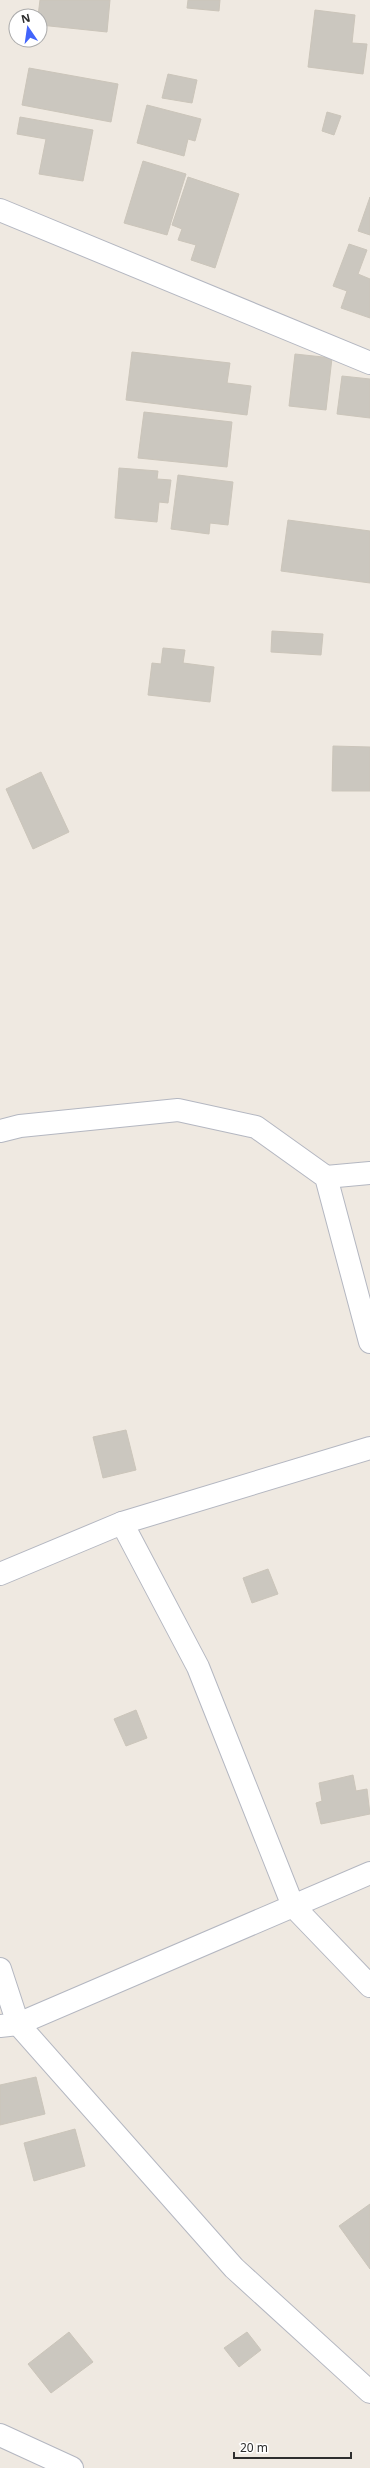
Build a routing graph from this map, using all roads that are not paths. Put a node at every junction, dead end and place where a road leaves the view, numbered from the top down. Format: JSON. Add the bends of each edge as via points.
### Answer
{"nodes":[{"id":1,"x":0,"y":210,"type":"edge"},
{"id":2,"x":370,"y":363,"type":"edge"},
{"id":3,"x":0,"y":1131,"type":"edge"},
{"id":4,"x":370,"y":1174,"type":"edge"},
{"id":5,"x":326,"y":1177,"type":"junction"},
{"id":6,"x":370,"y":1342,"type":"edge"},
{"id":7,"x":370,"y":1448,"type":"edge"},
{"id":8,"x":122,"y":1523,"type":"junction"},
{"id":9,"x":0,"y":1574,"type":"edge"},
{"id":10,"x":370,"y":1874,"type":"edge"},
{"id":11,"x":293,"y":1906,"type":"junction"},
{"id":12,"x":0,"y":1969,"type":"edge"},
{"id":13,"x":370,"y":1986,"type":"edge"},
{"id":14,"x":9,"y":2025,"type":"edge"},
{"id":15,"x":370,"y":2392,"type":"edge"},
{"id":16,"x":0,"y":2435,"type":"edge"},
{"id":17,"x":72,"y":2468,"type":"edge"}],
"edges":[{"from":1,"to":2,"type":"street"},
{"from":3,"to":5,"type":"street","via":[[20,1126],[178,1110],[256,1127]]},
{"from":4,"to":5,"type":"street"},
{"from":5,"to":6,"type":"street"},
{"from":7,"to":8,"type":"street"},
{"from":8,"to":9,"type":"street"},
{"from":8,"to":11,"type":"street","via":[[198,1668]]},
{"from":10,"to":11,"type":"street"},
{"from":11,"to":13,"type":"street"},
{"from":11,"to":14,"type":"street"},
{"from":12,"to":14,"type":"street"},
{"from":14,"to":15,"type":"street","via":[[234,2268]]},
{"from":16,"to":17,"type":"street"}]}
